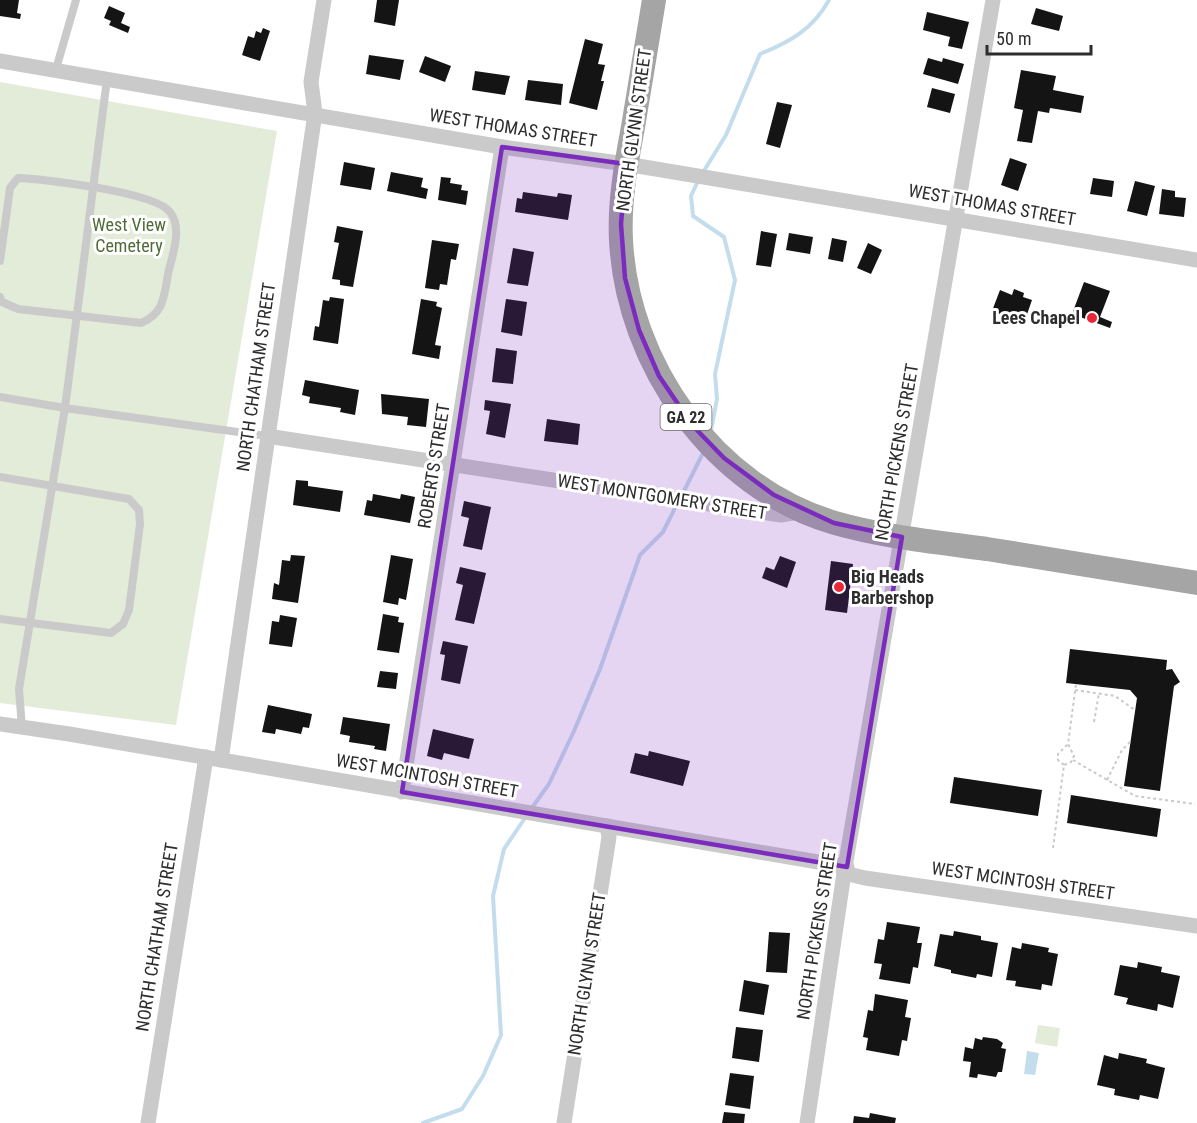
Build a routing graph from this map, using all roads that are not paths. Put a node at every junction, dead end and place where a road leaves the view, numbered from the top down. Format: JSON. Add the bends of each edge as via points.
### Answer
{"nodes":[{"id":1,"x":76,"y":0,"type":"edge"},
{"id":2,"x":324,"y":0,"type":"edge"},
{"id":3,"x":654,"y":0,"type":"edge"},
{"id":4,"x":993,"y":0,"type":"edge"},
{"id":5,"x":0,"y":61,"type":"edge"},
{"id":6,"x":56,"y":69,"type":"junction"},
{"id":7,"x":107,"y":78,"type":"junction"},
{"id":8,"x":315,"y":113,"type":"junction"},
{"id":9,"x":502,"y":147,"type":"junction"},
{"id":10,"x":626,"y":164,"type":"junction"},
{"id":11,"x":93,"y":188,"type":"junction"},
{"id":12,"x":958,"y":219,"type":"junction"},
{"id":13,"x":1197,"y":260,"type":"edge"},
{"id":14,"x":0,"y":261,"type":"edge"},
{"id":15,"x":0,"y":297,"type":"edge"},
{"id":16,"x":77,"y":317,"type":"junction"},
{"id":17,"x":0,"y":397,"type":"edge"},
{"id":18,"x":65,"y":408,"type":"junction"},
{"id":19,"x":267,"y":436,"type":"junction"},
{"id":20,"x":454,"y":465,"type":"junction"},
{"id":21,"x":0,"y":477,"type":"edge"},
{"id":22,"x":52,"y":487,"type":"junction"},
{"id":23,"x":805,"y":511,"type":"junction"},
{"id":24,"x":902,"y":537,"type":"junction"},
{"id":25,"x":1197,"y":583,"type":"edge"},
{"id":26,"x":0,"y":619,"type":"edge"},
{"id":27,"x":30,"y":624,"type":"junction"},
{"id":28,"x":0,"y":724,"type":"edge"},
{"id":29,"x":22,"y":728,"type":"junction"},
{"id":30,"x":206,"y":757,"type":"junction"},
{"id":31,"x":222,"y":760,"type":"junction"},
{"id":32,"x":402,"y":792,"type":"junction"},
{"id":33,"x":607,"y":826,"type":"junction"},
{"id":34,"x":846,"y":870,"type":"junction"},
{"id":35,"x":1197,"y":926,"type":"edge"},
{"id":36,"x":147,"y":1123,"type":"edge"},
{"id":37,"x":564,"y":1123,"type":"edge"},
{"id":38,"x":807,"y":1123,"type":"edge"}],
"edges":[{"from":1,"to":6,"type":"lane"},
{"from":2,"to":8,"type":"street","name":"NORTH CHATHAM STREET","via":[[311,82]]},
{"from":3,"to":10,"type":"main road","name":"NORTH GLYNN STREET","number":"GA 22"},
{"from":4,"to":12,"type":"street","name":"NORTH PICKENS STREET"},
{"from":5,"to":6,"type":"street","name":"WEST THOMAS STREET"},
{"from":6,"to":7,"type":"street","name":"WEST THOMAS STREET"},
{"from":7,"to":8,"type":"street","name":"WEST THOMAS STREET"},
{"from":7,"to":11,"type":"lane"},
{"from":8,"to":9,"type":"street","name":"WEST THOMAS STREET"},
{"from":8,"to":19,"type":"street","name":"NORTH CHATHAM STREET"},
{"from":9,"to":10,"type":"street","name":"WEST THOMAS STREET"},
{"from":9,"to":20,"type":"street","name":"ROBERTS STREET"},
{"from":10,"to":12,"type":"street","name":"WEST THOMAS STREET"},
{"from":10,"to":23,"type":"main road","name":"NORTH GLYNN STREET","number":"GA 22","via":[[621,224],[625,278],[639,330],[659,376],[693,426],[724,458],[757,484]]},
{"from":11,"to":14,"type":"lane","via":[[18,178],[10,188]]},
{"from":11,"to":16,"type":"lane"},
{"from":11,"to":16,"type":"lane","via":[[159,202],[171,212],[177,227],[163,301],[155,317],[141,323]]},
{"from":12,"to":13,"type":"street","name":"WEST THOMAS STREET"},
{"from":12,"to":24,"type":"street","name":"NORTH PICKENS STREET"},
{"from":15,"to":16,"type":"lane","via":[[2,302],[18,309]]},
{"from":16,"to":18,"type":"lane"},
{"from":17,"to":18,"type":"lane"},
{"from":18,"to":19,"type":"lane"},
{"from":18,"to":22,"type":"lane"},
{"from":19,"to":20,"type":"street","name":"WEST MONTGOMERY STREET"},
{"from":19,"to":31,"type":"street","name":"NORTH CHATHAM STREET"},
{"from":20,"to":23,"type":"street","name":"WEST MONTGOMERY STREET","via":[[781,515]]},
{"from":20,"to":32,"type":"street","name":"ROBERTS STREET"},
{"from":21,"to":22,"type":"lane"},
{"from":22,"to":27,"type":"lane"},
{"from":22,"to":27,"type":"lane","via":[[129,499],[139,510],[129,610],[123,624],[111,633]]},
{"from":23,"to":24,"type":"main road","name":"WEST MONTGOMERY STREET","number":"GA 22","via":[[834,523]]},
{"from":24,"to":25,"type":"main road","name":"WEST MONTGOMERY STREET","number":"GA 22"},
{"from":24,"to":34,"type":"street","name":"NORTH PICKENS STREET"},
{"from":26,"to":27,"type":"lane"},
{"from":27,"to":29,"type":"lane","via":[[19,689]]},
{"from":28,"to":29,"type":"street","name":"WEST MCINTOSH STREET"},
{"from":29,"to":30,"type":"street","name":"WEST MCINTOSH STREET"},
{"from":30,"to":31,"type":"street","name":"WEST MCINTOSH STREET"},
{"from":30,"to":36,"type":"street","name":"NORTH CHATHAM STREET"},
{"from":31,"to":32,"type":"street","name":"WEST MCINTOSH STREET"},
{"from":32,"to":33,"type":"street","name":"WEST MCINTOSH STREET"},
{"from":33,"to":34,"type":"street","name":"WEST MCINTOSH STREET"},
{"from":33,"to":37,"type":"street","name":"NORTH GLYNN STREET","via":[[609,837]]},
{"from":34,"to":35,"type":"street","name":"WEST MCINTOSH STREET","via":[[865,878]]},
{"from":34,"to":38,"type":"street","name":"NORTH PICKENS STREET"}]}
